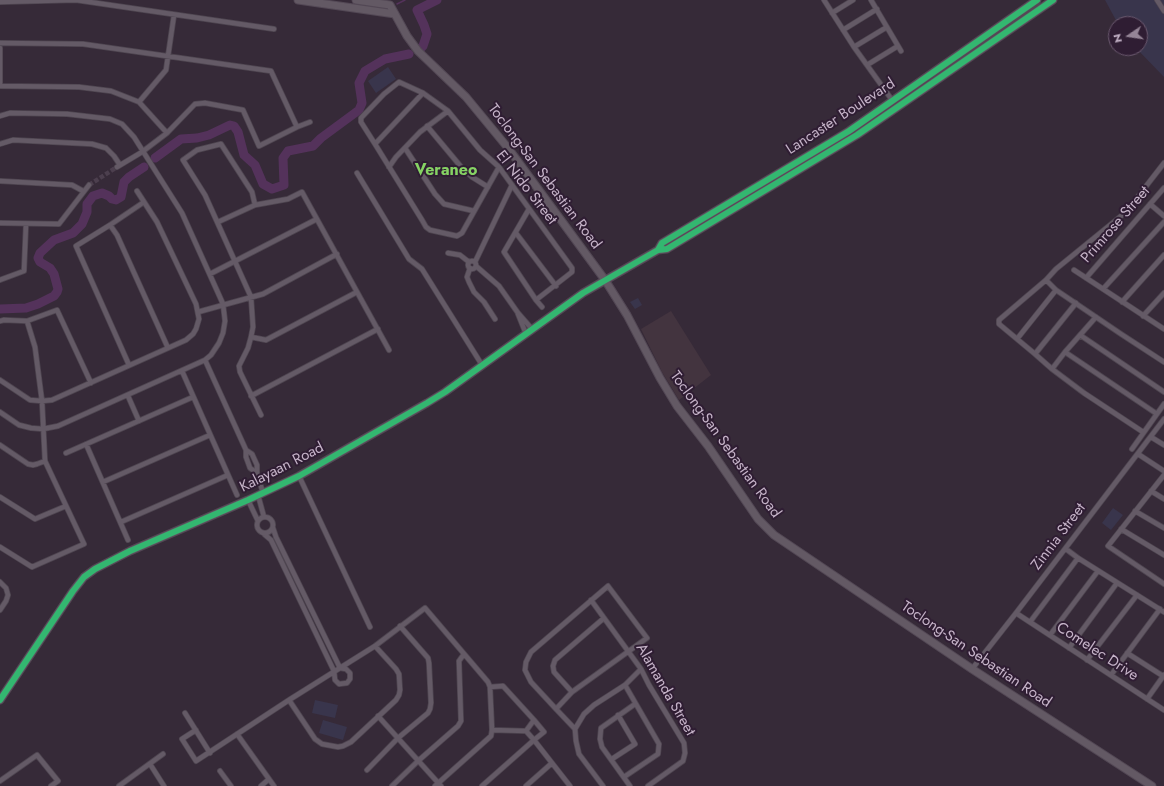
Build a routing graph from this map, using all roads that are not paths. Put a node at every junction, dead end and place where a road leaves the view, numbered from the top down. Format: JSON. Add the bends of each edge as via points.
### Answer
{"nodes":[{"id":1,"x":298,"y":0,"type":"edge"},
{"id":2,"x":356,"y":0,"type":"edge"},
{"id":3,"x":824,"y":0,"type":"edge"},
{"id":4,"x":853,"y":0,"type":"edge"},
{"id":5,"x":871,"y":0,"type":"edge"},
{"id":6,"x":1037,"y":0,"type":"edge"},
{"id":7,"x":1053,"y":0,"type":"edge"},
{"id":8,"x":1157,"y":0,"type":"edge"},
{"id":9,"x":0,"y":2,"type":"edge"},
{"id":10,"x":877,"y":9,"type":"junction"},
{"id":11,"x":1164,"y":11,"type":"edge"},
{"id":12,"x":832,"y":13,"type":"junction"},
{"id":13,"x":395,"y":14,"type":"junction"},
{"id":14,"x":174,"y":16,"type":"junction"},
{"id":15,"x":887,"y":27,"type":"junction"},
{"id":16,"x":274,"y":29,"type":"dead end"},
{"id":17,"x":843,"y":30,"type":"junction"},
{"id":18,"x":0,"y":43,"type":"edge"},
{"id":19,"x":898,"y":46,"type":"junction"},
{"id":20,"x":854,"y":47,"type":"junction"},
{"id":21,"x":0,"y":48,"type":"edge"},
{"id":22,"x":901,"y":51,"type":"dead end"},
{"id":23,"x":957,"y":55,"type":"junction"},
{"id":24,"x":167,"y":56,"type":"junction"},
{"id":25,"x":962,"y":62,"type":"junction"},
{"id":26,"x":867,"y":65,"type":"junction"},
{"id":27,"x":0,"y":86,"type":"edge"},
{"id":28,"x":423,"y":93,"type":"junction"},
{"id":29,"x":892,"y":100,"type":"junction"},
{"id":30,"x":139,"y":102,"type":"junction"},
{"id":31,"x":448,"y":111,"type":"junction"},
{"id":32,"x":0,"y":116,"type":"edge"},
{"id":33,"x":310,"y":122,"type":"dead end"},
{"id":34,"x":427,"y":126,"type":"junction"},
{"id":35,"x":297,"y":127,"type":"junction"},
{"id":36,"x":167,"y":134,"type":"junction"},
{"id":37,"x":0,"y":144,"type":"edge"},
{"id":38,"x":375,"y":144,"type":"junction"},
{"id":39,"x":405,"y":148,"type":"junction"},
{"id":40,"x":142,"y":152,"type":"junction"},
{"id":41,"x":1164,"y":163,"type":"edge"},
{"id":42,"x":389,"y":166,"type":"junction"},
{"id":43,"x":499,"y":167,"type":"junction"},
{"id":44,"x":357,"y":173,"type":"dead end"},
{"id":45,"x":0,"y":181,"type":"edge"},
{"id":46,"x":89,"y":185,"type":"tunnel mouth"},
{"id":47,"x":512,"y":185,"type":"junction"},
{"id":48,"x":488,"y":187,"type":"junction"},
{"id":49,"x":1164,"y":188,"type":"edge"},
{"id":50,"x":83,"y":191,"type":"junction"},
{"id":51,"x":137,"y":191,"type":"dead end"},
{"id":52,"x":144,"y":202,"type":"junction"},
{"id":53,"x":1150,"y":204,"type":"junction"},
{"id":54,"x":255,"y":205,"type":"junction"},
{"id":55,"x":529,"y":209,"type":"junction"},
{"id":56,"x":474,"y":211,"type":"junction"},
{"id":57,"x":1164,"y":216,"type":"edge"},
{"id":58,"x":317,"y":219,"type":"junction"},
{"id":59,"x":218,"y":222,"type":"junction"},
{"id":60,"x":1164,"y":222,"type":"edge"},
{"id":61,"x":0,"y":223,"type":"edge"},
{"id":62,"x":26,"y":224,"type":"junction"},
{"id":63,"x":110,"y":225,"type":"junction"},
{"id":64,"x":516,"y":232,"type":"junction"},
{"id":65,"x":658,"y":250,"type":"junction"},
{"id":66,"x":448,"y":253,"type":"dead end"},
{"id":67,"x":337,"y":254,"type":"junction"},
{"id":68,"x":1164,"y":255,"type":"edge"},
{"id":69,"x":236,"y":261,"type":"junction"},
{"id":70,"x":469,"y":262,"type":"junction"},
{"id":71,"x":475,"y":264,"type":"junction"},
{"id":72,"x":470,"y":268,"type":"junction"},
{"id":73,"x":1074,"y":270,"type":"dead end"},
{"id":74,"x":210,"y":274,"type":"junction"},
{"id":75,"x":1086,"y":278,"type":"junction"},
{"id":76,"x":0,"y":280,"type":"edge"},
{"id":77,"x":605,"y":280,"type":"junction"},
{"id":78,"x":1046,"y":280,"type":"junction"},
{"id":79,"x":556,"y":286,"type":"junction"},
{"id":80,"x":1103,"y":289,"type":"junction"},
{"id":81,"x":1056,"y":290,"type":"junction"},
{"id":82,"x":357,"y":292,"type":"junction"},
{"id":83,"x":1164,"y":293,"type":"edge"},
{"id":84,"x":251,"y":297,"type":"junction"},
{"id":85,"x":536,"y":300,"type":"junction"},
{"id":86,"x":1122,"y":302,"type":"junction"},
{"id":87,"x":1076,"y":303,"type":"junction"},
{"id":88,"x":223,"y":304,"type":"junction"},
{"id":89,"x":542,"y":307,"type":"dead end"},
{"id":90,"x":198,"y":312,"type":"junction"},
{"id":91,"x":518,"y":313,"type":"junction"},
{"id":92,"x":1143,"y":316,"type":"junction"},
{"id":93,"x":1096,"y":317,"type":"junction"},
{"id":94,"x":496,"y":319,"type":"dead end"},
{"id":95,"x":0,"y":321,"type":"edge"},
{"id":96,"x":27,"y":321,"type":"junction"},
{"id":97,"x":1164,"y":329,"type":"edge"},
{"id":98,"x":378,"y":330,"type":"junction"},
{"id":99,"x":529,"y":332,"type":"junction"},
{"id":100,"x":1080,"y":336,"type":"junction"},
{"id":101,"x":251,"y":337,"type":"junction"},
{"id":102,"x":1017,"y":339,"type":"junction"},
{"id":103,"x":168,"y":348,"type":"junction"},
{"id":104,"x":389,"y":350,"type":"dead end"},
{"id":105,"x":1065,"y":352,"type":"junction"},
{"id":106,"x":1035,"y":354,"type":"junction"},
{"id":107,"x":205,"y":360,"type":"junction"},
{"id":108,"x":1164,"y":362,"type":"edge"},
{"id":109,"x":129,"y":365,"type":"junction"},
{"id":110,"x":482,"y":365,"type":"junction"},
{"id":111,"x":1052,"y":369,"type":"junction"},
{"id":112,"x":182,"y":371,"type":"junction"},
{"id":113,"x":0,"y":380,"type":"edge"},
{"id":114,"x":91,"y":383,"type":"junction"},
{"id":115,"x":1164,"y":392,"type":"edge"},
{"id":116,"x":128,"y":396,"type":"junction"},
{"id":117,"x":251,"y":396,"type":"junction"},
{"id":118,"x":193,"y":397,"type":"junction"},
{"id":119,"x":42,"y":401,"type":"junction"},
{"id":120,"x":1164,"y":404,"type":"edge"},
{"id":121,"x":0,"y":412,"type":"edge"},
{"id":122,"x":1157,"y":414,"type":"junction"},
{"id":123,"x":261,"y":416,"type":"dead end"},
{"id":124,"x":1164,"y":420,"type":"edge"},
{"id":125,"x":140,"y":421,"type":"junction"},
{"id":126,"x":43,"y":429,"type":"junction"},
{"id":127,"x":1143,"y":432,"type":"junction"},
{"id":128,"x":210,"y":435,"type":"junction"},
{"id":129,"x":1151,"y":437,"type":"junction"},
{"id":130,"x":86,"y":444,"type":"junction"},
{"id":131,"x":1164,"y":444,"type":"edge"},
{"id":132,"x":0,"y":445,"type":"edge"},
{"id":133,"x":1132,"y":449,"type":"dead end"},
{"id":134,"x":66,"y":453,"type":"dead end"},
{"id":135,"x":1138,"y":454,"type":"junction"},
{"id":136,"x":45,"y":461,"type":"junction"},
{"id":137,"x":1164,"y":471,"type":"edge"},
{"id":138,"x":228,"y":475,"type":"junction"},
{"id":139,"x":1164,"y":475,"type":"edge"},
{"id":140,"x":299,"y":476,"type":"junction"},
{"id":141,"x":103,"y":482,"type":"junction"},
{"id":142,"x":1151,"y":491,"type":"junction"},
{"id":143,"x":261,"y":494,"type":"junction"},
{"id":144,"x":237,"y":495,"type":"dead end"},
{"id":145,"x":0,"y":497,"type":"edge"},
{"id":146,"x":1164,"y":499,"type":"edge"},
{"id":147,"x":248,"y":500,"type":"junction"},
{"id":148,"x":66,"y":506,"type":"junction"},
{"id":149,"x":1135,"y":511,"type":"junction"},
{"id":150,"x":264,"y":517,"type":"junction"},
{"id":151,"x":258,"y":521,"type":"junction"},
{"id":152,"x":121,"y":522,"type":"junction"},
{"id":153,"x":273,"y":528,"type":"junction"},
{"id":154,"x":1164,"y":528,"type":"edge"},
{"id":155,"x":1121,"y":529,"type":"junction"},
{"id":156,"x":264,"y":534,"type":"junction"},
{"id":157,"x":128,"y":540,"type":"dead end"},
{"id":158,"x":0,"y":547,"type":"edge"},
{"id":159,"x":1066,"y":549,"type":"junction"},
{"id":160,"x":1164,"y":555,"type":"edge"},
{"id":161,"x":1078,"y":558,"type":"junction"},
{"id":162,"x":1098,"y":571,"type":"junction"},
{"id":163,"x":0,"y":582,"type":"edge"},
{"id":164,"x":1117,"y":583,"type":"junction"},
{"id":165,"x":1164,"y":584,"type":"edge"},
{"id":166,"x":1137,"y":595,"type":"junction"},
{"id":167,"x":591,"y":600,"type":"junction"},
{"id":168,"x":0,"y":610,"type":"edge"},
{"id":169,"x":1162,"y":611,"type":"edge"},
{"id":170,"x":1016,"y":613,"type":"junction"},
{"id":171,"x":604,"y":618,"type":"junction"},
{"id":172,"x":1030,"y":622,"type":"junction"},
{"id":173,"x":400,"y":626,"type":"junction"},
{"id":174,"x":370,"y":627,"type":"dead end"},
{"id":175,"x":1050,"y":635,"type":"junction"},
{"id":176,"x":375,"y":646,"type":"junction"},
{"id":177,"x":1069,"y":648,"type":"junction"},
{"id":178,"x":629,"y":651,"type":"junction"},
{"id":179,"x":1127,"y":653,"type":"junction"},
{"id":180,"x":464,"y":654,"type":"junction"},
{"id":181,"x":1087,"y":660,"type":"junction"},
{"id":182,"x":340,"y":668,"type":"junction"},
{"id":183,"x":641,"y":669,"type":"junction"},
{"id":184,"x":972,"y":669,"type":"junction"},
{"id":185,"x":334,"y":671,"type":"junction"},
{"id":186,"x":1111,"y":675,"type":"junction"},
{"id":187,"x":1163,"y":676,"type":"edge"},
{"id":188,"x":625,"y":685,"type":"junction"},
{"id":189,"x":490,"y":687,"type":"junction"},
{"id":190,"x":572,"y":692,"type":"junction"},
{"id":191,"x":1147,"y":699,"type":"junction"},
{"id":192,"x":0,"y":700,"type":"edge"},
{"id":193,"x":288,"y":700,"type":"junction"},
{"id":194,"x":635,"y":704,"type":"junction"},
{"id":195,"x":556,"y":708,"type":"junction"},
{"id":196,"x":1164,"y":710,"type":"edge"},
{"id":197,"x":185,"y":713,"type":"dead end"},
{"id":198,"x":618,"y":715,"type":"junction"},
{"id":199,"x":378,"y":716,"type":"junction"},
{"id":200,"x":534,"y":720,"type":"junction"},
{"id":201,"x":575,"y":728,"type":"junction"},
{"id":202,"x":196,"y":730,"type":"junction"},
{"id":203,"x":492,"y":730,"type":"junction"},
{"id":204,"x":526,"y":731,"type":"junction"},
{"id":205,"x":237,"y":734,"type":"junction"},
{"id":206,"x":398,"y":738,"type":"junction"},
{"id":207,"x":534,"y":740,"type":"junction"},
{"id":208,"x":210,"y":753,"type":"junction"},
{"id":209,"x":163,"y":754,"type":"dead end"},
{"id":210,"x":612,"y":760,"type":"junction"},
{"id":211,"x":418,"y":761,"type":"junction"},
{"id":212,"x":552,"y":763,"type":"junction"},
{"id":213,"x":150,"y":764,"type":"junction"},
{"id":214,"x":367,"y":770,"type":"dead end"},
{"id":215,"x":220,"y":771,"type":"dead end"},
{"id":216,"x":624,"y":777,"type":"junction"},
{"id":217,"x":269,"y":780,"type":"junction"},
{"id":218,"x":0,"y":781,"type":"edge"},
{"id":219,"x":533,"y":784,"type":"edge"},
{"id":220,"x":229,"y":785,"type":"edge"},
{"id":221,"x":438,"y":785,"type":"edge"},
{"id":222,"x":51,"y":786,"type":"edge"},
{"id":223,"x":119,"y":786,"type":"edge"},
{"id":224,"x":164,"y":786,"type":"edge"},
{"id":225,"x":261,"y":786,"type":"edge"},
{"id":226,"x":274,"y":786,"type":"edge"},
{"id":227,"x":392,"y":786,"type":"edge"},
{"id":228,"x":482,"y":786,"type":"edge"},
{"id":229,"x":526,"y":786,"type":"edge"},
{"id":230,"x":570,"y":786,"type":"edge"},
{"id":231,"x":603,"y":786,"type":"edge"},
{"id":232,"x":630,"y":786,"type":"edge"},
{"id":233,"x":648,"y":786,"type":"edge"},
{"id":234,"x":1152,"y":786,"type":"edge"}],
"edges":[{"from":1,"to":13,"type":"main road"},
{"from":2,"to":13,"type":"main road","name":"Toclong-San Sebastian Road","via":[[390,5]]},
{"from":3,"to":12,"type":"street"},
{"from":4,"to":12,"type":"street"},
{"from":5,"to":10,"type":"street"},
{"from":6,"to":23,"type":"main road","name":"Lancaster Boulevard"},
{"from":7,"to":25,"type":"main road","name":"Lancaster Boulevard"},
{"from":8,"to":11,"type":"street"},
{"from":9,"to":14,"type":"street","via":[[76,0]]},
{"from":10,"to":15,"type":"street"},
{"from":10,"to":17,"type":"street"},
{"from":12,"to":17,"type":"street"},
{"from":13,"to":77,"type":"main road","name":"Toclong-San Sebastian Road","via":[[418,51],[466,97],[508,148]]},
{"from":14,"to":16,"type":"street"},
{"from":14,"to":24,"type":"street"},
{"from":15,"to":19,"type":"street"},
{"from":15,"to":20,"type":"street"},
{"from":17,"to":20,"type":"street"},
{"from":18,"to":24,"type":"street","via":[[83,44]]},
{"from":19,"to":22,"type":"street"},
{"from":19,"to":26,"type":"street"},
{"from":20,"to":26,"type":"street"},
{"from":21,"to":27,"type":"street"},
{"from":23,"to":25,"type":"main road"},
{"from":23,"to":29,"type":"main road","name":"Lancaster Boulevard"},
{"from":24,"to":30,"type":"street","via":[[166,70]]},
{"from":24,"to":35,"type":"street","via":[[271,71]]},
{"from":25,"to":65,"type":"main road","name":"Lancaster Boulevard","via":[[851,139],[667,250]]},
{"from":26,"to":29,"type":"street"},
{"from":27,"to":30,"type":"street","via":[[79,87],[111,91]]},
{"from":28,"to":31,"type":"street","name":"El Nido Street"},
{"from":28,"to":38,"type":"street"},
{"from":28,"to":38,"type":"street","name":"El Nido Street","via":[[399,82],[384,94],[360,120]]},
{"from":29,"to":65,"type":"main road","name":"Lancaster Boulevard","via":[[849,131],[662,243]]},
{"from":30,"to":36,"type":"street"},
{"from":31,"to":34,"type":"street"},
{"from":31,"to":43,"type":"street","name":"El Nido Street","via":[[480,150]]},
{"from":32,"to":40,"type":"street","via":[[10,113],[67,114],[110,119],[122,124],[134,137]]},
{"from":33,"to":35,"type":"street"},
{"from":34,"to":39,"type":"street"},
{"from":34,"to":48,"type":"street","via":[[462,168]]},
{"from":35,"to":36,"type":"street","via":[[259,146],[243,110],[205,103],[195,104]]},
{"from":36,"to":40,"type":"street"},
{"from":37,"to":40,"type":"street","via":[[14,140],[92,144],[106,148],[114,156],[118,166]]},
{"from":38,"to":42,"type":"street"},
{"from":39,"to":42,"type":"street"},
{"from":39,"to":56,"type":"street","via":[[444,204]]},
{"from":40,"to":74,"type":"street","via":[[182,213]]},
{"from":41,"to":78,"type":"street","via":[[1126,212]]},
{"from":42,"to":56,"type":"street","via":[[430,230],[457,236],[462,233]]},
{"from":43,"to":47,"type":"street","name":"El Nido Street"},
{"from":43,"to":48,"type":"street"},
{"from":44,"to":110,"type":"street","via":[[408,259],[422,269]]},
{"from":45,"to":50,"type":"street","via":[[72,185]]},
{"from":46,"to":50,"type":"street"},
{"from":47,"to":55,"type":"street","name":"El Nido Street"},
{"from":47,"to":71,"type":"street"},
{"from":48,"to":56,"type":"street"},
{"from":49,"to":53,"type":"street","name":"Primrose Street"},
{"from":50,"to":62,"type":"street","via":[[59,224]]},
{"from":51,"to":52,"type":"street"},
{"from":52,"to":63,"type":"street"},
{"from":52,"to":90,"type":"street","via":[[157,222]]},
{"from":53,"to":57,"type":"street"},
{"from":53,"to":75,"type":"street","name":"Primrose Street"},
{"from":54,"to":58,"type":"street","via":[[288,199],[302,192]]},
{"from":54,"to":59,"type":"street"},
{"from":54,"to":59,"type":"street","via":[[252,192],[221,144],[197,150],[183,160]]},
{"from":55,"to":64,"type":"street"},
{"from":55,"to":79,"type":"street","name":"El Nido Street","via":[[573,270]]},
{"from":58,"to":67,"type":"street"},
{"from":58,"to":69,"type":"street"},
{"from":59,"to":69,"type":"street"},
{"from":60,"to":80,"type":"street"},
{"from":61,"to":62,"type":"street"},
{"from":62,"to":76,"type":"street","via":[[24,271]]},
{"from":63,"to":103,"type":"street","via":[[117,235]]},
{"from":63,"to":109,"type":"street","via":[[76,246]]},
{"from":64,"to":79,"type":"street"},
{"from":64,"to":85,"type":"street","via":[[504,252]]},
{"from":65,"to":77,"type":"main road","name":"Lancaster Boulevard"},
{"from":66,"to":70,"type":"street","via":[[460,255]]},
{"from":67,"to":82,"type":"street"},
{"from":67,"to":84,"type":"street","via":[[263,294]]},
{"from":68,"to":86,"type":"street"},
{"from":69,"to":74,"type":"street"},
{"from":69,"to":84,"type":"street"},
{"from":70,"to":71,"type":"street"},
{"from":70,"to":72,"type":"street"},
{"from":71,"to":72,"type":"street","via":[[474,268]]},
{"from":71,"to":91,"type":"street","via":[[499,286]]},
{"from":72,"to":94,"type":"street","via":[[467,277],[474,292]]},
{"from":73,"to":75,"type":"street"},
{"from":74,"to":88,"type":"street"},
{"from":75,"to":80,"type":"street"},
{"from":77,"to":99,"type":"main road","name":"Kalayaan Road"},
{"from":77,"to":184,"type":"main road","name":"Toclong-San Sebastian Road","via":[[677,406],[758,519],[774,534]]},
{"from":78,"to":81,"type":"street"},
{"from":78,"to":102,"type":"street","via":[[999,320],[1001,327]]},
{"from":79,"to":85,"type":"street"},
{"from":80,"to":86,"type":"street"},
{"from":81,"to":87,"type":"street"},
{"from":81,"to":102,"type":"street"},
{"from":82,"to":98,"type":"street"},
{"from":82,"to":101,"type":"street","via":[[266,340]]},
{"from":83,"to":92,"type":"street"},
{"from":84,"to":88,"type":"street"},
{"from":84,"to":101,"type":"street"},
{"from":85,"to":89,"type":"street"},
{"from":86,"to":92,"type":"street"},
{"from":87,"to":93,"type":"street"},
{"from":87,"to":106,"type":"street"},
{"from":88,"to":90,"type":"street"},
{"from":88,"to":107,"type":"street","via":[[223,333],[212,355]]},
{"from":90,"to":103,"type":"street","via":[[199,319],[193,334]]},
{"from":91,"to":99,"type":"street"},
{"from":91,"to":99,"type":"street"},
{"from":92,"to":97,"type":"street"},
{"from":93,"to":100,"type":"street"},
{"from":93,"to":108,"type":"street"},
{"from":95,"to":96,"type":"street"},
{"from":96,"to":114,"type":"street","via":[[57,310]]},
{"from":96,"to":119,"type":"street","via":[[35,347]]},
{"from":98,"to":104,"type":"street"},
{"from":98,"to":117,"type":"street"},
{"from":99,"to":110,"type":"main road","name":"Kalayaan Road"},
{"from":100,"to":105,"type":"street"},
{"from":100,"to":115,"type":"street"},
{"from":101,"to":117,"type":"street","via":[[239,366]]},
{"from":102,"to":106,"type":"street"},
{"from":103,"to":109,"type":"street"},
{"from":105,"to":111,"type":"street"},
{"from":105,"to":122,"type":"street"},
{"from":106,"to":111,"type":"street"},
{"from":107,"to":112,"type":"street"},
{"from":107,"to":143,"type":"street","via":[[246,450],[250,468],[256,473]]},
{"from":109,"to":114,"type":"street"},
{"from":110,"to":140,"type":"main road","name":"Kalayaan Road","via":[[445,392]]},
{"from":111,"to":127,"type":"street"},
{"from":112,"to":116,"type":"street"},
{"from":112,"to":118,"type":"street"},
{"from":113,"to":119,"type":"street","via":[[30,400]]},
{"from":114,"to":119,"type":"street","via":[[52,400]]},
{"from":116,"to":125,"type":"street"},
{"from":116,"to":126,"type":"street","via":[[58,426]]},
{"from":117,"to":123,"type":"street"},
{"from":118,"to":125,"type":"street"},
{"from":118,"to":128,"type":"street"},
{"from":119,"to":126,"type":"street"},
{"from":120,"to":122,"type":"street"},
{"from":121,"to":126,"type":"street","via":[[19,424]]},
{"from":122,"to":127,"type":"street"},
{"from":124,"to":129,"type":"street","name":"Zinnia Street"},
{"from":125,"to":130,"type":"street"},
{"from":126,"to":136,"type":"street"},
{"from":127,"to":133,"type":"street"},
{"from":128,"to":138,"type":"street"},
{"from":128,"to":141,"type":"street"},
{"from":129,"to":131,"type":"street"},
{"from":129,"to":135,"type":"street","name":"Zinnia Street"},
{"from":130,"to":134,"type":"street"},
{"from":130,"to":141,"type":"street"},
{"from":132,"to":136,"type":"street","via":[[28,464]]},
{"from":135,"to":137,"type":"street"},
{"from":135,"to":159,"type":"street","name":"Zinnia Street"},
{"from":136,"to":148,"type":"street"},
{"from":138,"to":144,"type":"street"},
{"from":138,"to":152,"type":"street"},
{"from":139,"to":142,"type":"street"},
{"from":140,"to":143,"type":"main road","name":"Kalayaan Road"},
{"from":140,"to":174,"type":"street"},
{"from":141,"to":152,"type":"street"},
{"from":142,"to":146,"type":"street"},
{"from":142,"to":149,"type":"street"},
{"from":143,"to":147,"type":"main road","name":"Kalayaan Road"},
{"from":143,"to":150,"type":"street"},
{"from":145,"to":148,"type":"street","via":[[35,519]]},
{"from":147,"to":151,"type":"street"},
{"from":147,"to":192,"type":"main road","name":"Kalayaan Road","via":[[130,551],[84,577]]},
{"from":148,"to":158,"type":"street","via":[[84,544],[32,567]]},
{"from":149,"to":154,"type":"street"},
{"from":149,"to":155,"type":"street"},
{"from":150,"to":151,"type":"street"},
{"from":150,"to":153,"type":"street","via":[[272,520]]},
{"from":151,"to":156,"type":"street","via":[[258,529]]},
{"from":152,"to":157,"type":"street"},
{"from":153,"to":156,"type":"street"},
{"from":153,"to":182,"type":"street"},
{"from":155,"to":160,"type":"street"},
{"from":155,"to":165,"type":"street","via":[[1108,546]]},
{"from":156,"to":185,"type":"street","via":[[271,540]]},
{"from":159,"to":161,"type":"street"},
{"from":159,"to":170,"type":"street","name":"Zinnia Street"},
{"from":161,"to":162,"type":"street"},
{"from":161,"to":172,"type":"street"},
{"from":162,"to":164,"type":"street"},
{"from":162,"to":175,"type":"street"},
{"from":163,"to":168,"type":"street","via":[[8,595]]},
{"from":164,"to":166,"type":"street"},
{"from":164,"to":177,"type":"street"},
{"from":166,"to":169,"type":"street"},
{"from":166,"to":181,"type":"street"},
{"from":167,"to":171,"type":"street","name":"Alamanda Street"},
{"from":167,"to":178,"type":"street","via":[[608,586],[647,638]]},
{"from":167,"to":195,"type":"street","via":[[530,652],[526,662],[531,682]]},
{"from":169,"to":179,"type":"street"},
{"from":170,"to":172,"type":"street","name":"Comelec Drive"},
{"from":170,"to":184,"type":"street","name":"Zinnia Street"},
{"from":171,"to":178,"type":"street","name":"Alamanda Street"},
{"from":171,"to":190,"type":"street","via":[[555,660],[554,672]]},
{"from":172,"to":175,"type":"street","name":"Comelec Drive"},
{"from":173,"to":176,"type":"street"},
{"from":173,"to":180,"type":"street","via":[[425,608]]},
{"from":173,"to":206,"type":"street","via":[[428,658],[431,703],[428,713]]},
{"from":175,"to":177,"type":"street","name":"Comelec Drive"},
{"from":176,"to":182,"type":"street"},
{"from":176,"to":199,"type":"street","via":[[399,674],[400,690],[396,700]]},
{"from":177,"to":181,"type":"street","name":"Comelec Drive"},
{"from":178,"to":183,"type":"street","name":"Alamanda Street"},
{"from":178,"to":190,"type":"street"},
{"from":179,"to":186,"type":"street"},
{"from":179,"to":187,"type":"street"},
{"from":180,"to":189,"type":"street"},
{"from":180,"to":211,"type":"street","via":[[459,661],[461,721]]},
{"from":181,"to":186,"type":"street","name":"Comelec Drive"},
{"from":182,"to":185,"type":"street"},
{"from":182,"to":185,"type":"street","via":[[350,673],[347,683],[342,685],[336,682]]},
{"from":183,"to":188,"type":"street"},
{"from":183,"to":233,"type":"street","name":"Alamanda Street","via":[[684,743],[685,753],[683,761]]},
{"from":184,"to":234,"type":"main road","name":"Toclong-San Sebastian Road"},
{"from":185,"to":193,"type":"street"},
{"from":186,"to":191,"type":"street","name":"Comelec Drive"},
{"from":187,"to":191,"type":"street"},
{"from":188,"to":194,"type":"street"},
{"from":188,"to":201,"type":"street","via":[[594,705]]},
{"from":189,"to":200,"type":"street","via":[[503,686]]},
{"from":189,"to":203,"type":"street"},
{"from":190,"to":195,"type":"street"},
{"from":191,"to":196,"type":"street","name":"Comelec Drive"},
{"from":193,"to":199,"type":"street","via":[[315,739],[322,744],[338,747],[351,742]]},
{"from":193,"to":205,"type":"street"},
{"from":194,"to":198,"type":"street"},
{"from":194,"to":216,"type":"street","via":[[659,744],[658,754]]},
{"from":195,"to":201,"type":"street"},
{"from":197,"to":202,"type":"street"},
{"from":198,"to":210,"type":"street","via":[[601,728],[602,747]]},
{"from":198,"to":210,"type":"street","via":[[635,744]]},
{"from":199,"to":206,"type":"street"},
{"from":200,"to":204,"type":"street"},
{"from":200,"to":207,"type":"street","via":[[544,732]]},
{"from":201,"to":231,"type":"street","via":[[580,754]]},
{"from":202,"to":208,"type":"street"},
{"from":202,"to":208,"type":"street","via":[[182,739],[196,762]]},
{"from":203,"to":204,"type":"street"},
{"from":203,"to":221,"type":"street","via":[[491,736]]},
{"from":204,"to":207,"type":"street"},
{"from":205,"to":208,"type":"street"},
{"from":205,"to":217,"type":"street"},
{"from":206,"to":211,"type":"street"},
{"from":206,"to":214,"type":"street"},
{"from":207,"to":212,"type":"street"},
{"from":207,"to":228,"type":"street"},
{"from":209,"to":213,"type":"street"},
{"from":210,"to":216,"type":"street"},
{"from":211,"to":221,"type":"street"},
{"from":211,"to":227,"type":"street"},
{"from":212,"to":219,"type":"street"},
{"from":212,"to":230,"type":"street"},
{"from":213,"to":223,"type":"street"},
{"from":213,"to":224,"type":"street"},
{"from":215,"to":220,"type":"street"},
{"from":216,"to":232,"type":"street"},
{"from":217,"to":225,"type":"street"},
{"from":217,"to":226,"type":"street"},
{"from":218,"to":222,"type":"street","via":[[37,755],[58,781]]},
{"from":219,"to":229,"type":"street"}]}
